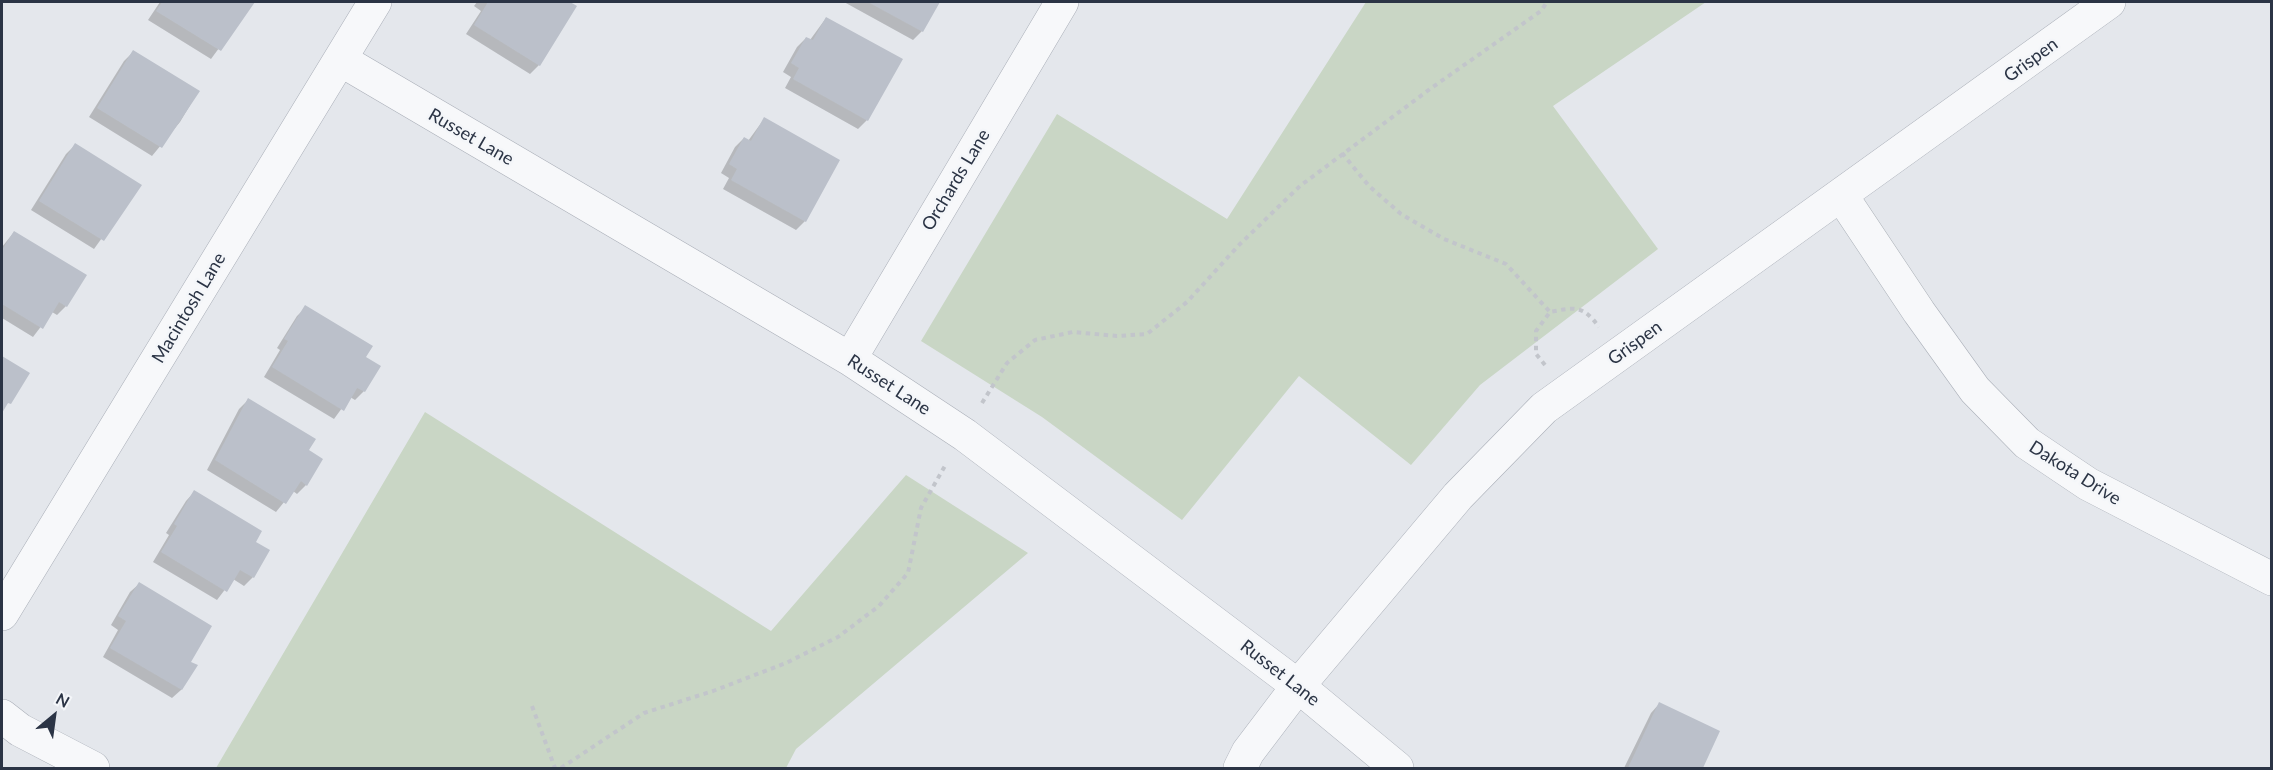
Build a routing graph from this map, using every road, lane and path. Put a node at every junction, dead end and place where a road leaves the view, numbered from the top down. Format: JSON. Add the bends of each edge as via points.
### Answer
{"nodes":[{"id":1,"x":375,"y":2,"type":"edge"},
{"id":2,"x":1062,"y":2,"type":"edge"},
{"id":3,"x":1547,"y":2,"type":"edge"},
{"id":4,"x":2109,"y":2,"type":"edge"},
{"id":5,"x":341,"y":60,"type":"junction"},
{"id":6,"x":1342,"y":153,"type":"junction"},
{"id":7,"x":1841,"y":195,"type":"junction"},
{"id":8,"x":1550,"y":312,"type":"junction"},
{"id":9,"x":1620,"y":353,"type":"junction"},
{"id":10,"x":850,"y":359,"type":"junction"},
{"id":11,"x":1567,"y":392,"type":"junction"},
{"id":12,"x":965,"y":435,"type":"junction"},
{"id":13,"x":2271,"y":579,"type":"edge"},
{"id":14,"x":2,"y":614,"type":"edge"},
{"id":15,"x":1299,"y":686,"type":"junction"},
{"id":16,"x":532,"y":706,"type":"dead end"},
{"id":17,"x":2,"y":716,"type":"edge"},
{"id":18,"x":93,"y":768,"type":"edge"},
{"id":19,"x":555,"y":768,"type":"edge"},
{"id":20,"x":561,"y":768,"type":"edge"},
{"id":21,"x":1240,"y":768,"type":"edge"},
{"id":22,"x":1397,"y":768,"type":"edge"}],
"edges":[{"from":1,"to":5,"type":"street","name":"Macintosh Lane"},
{"from":2,"to":10,"type":"street","name":"Orchards Lane"},
{"from":3,"to":6,"type":"path","via":[[1541,11]]},
{"from":4,"to":7,"type":"street","name":"Grispen"},
{"from":5,"to":10,"type":"street","name":"Russet Lane"},
{"from":5,"to":14,"type":"street","name":"Macintosh Lane"},
{"from":6,"to":8,"type":"path","via":[[1369,186],[1401,213],[1444,239],[1506,264]]},
{"from":6,"to":12,"type":"path","via":[[1300,186],[1187,302],[1147,334],[1073,332],[1035,340],[1007,363]]},
{"from":7,"to":9,"type":"street","name":"Grispen"},
{"from":7,"to":13,"type":"street","name":"Dakota Drive","via":[[1975,390],[2027,443],[2088,484]]},
{"from":8,"to":9,"type":"path","via":[[1574,307],[1589,314]]},
{"from":8,"to":11,"type":"path","via":[[1536,331],[1536,354]]},
{"from":9,"to":11,"type":"street","name":"Grispen"},
{"from":10,"to":12,"type":"street","name":"Russet Lane"},
{"from":11,"to":15,"type":"street","name":"Grispen","via":[[1544,408],[1458,496]]},
{"from":12,"to":15,"type":"street","name":"Russet Lane"},
{"from":12,"to":20,"type":"path","via":[[921,508],[908,573],[879,606],[838,637],[786,663],[644,713]]},
{"from":15,"to":21,"type":"street","name":"Grispen"},
{"from":15,"to":22,"type":"street","name":"Russet Lane"},
{"from":16,"to":19,"type":"path"},
{"from":17,"to":18,"type":"street","via":[[20,730]]}]}
